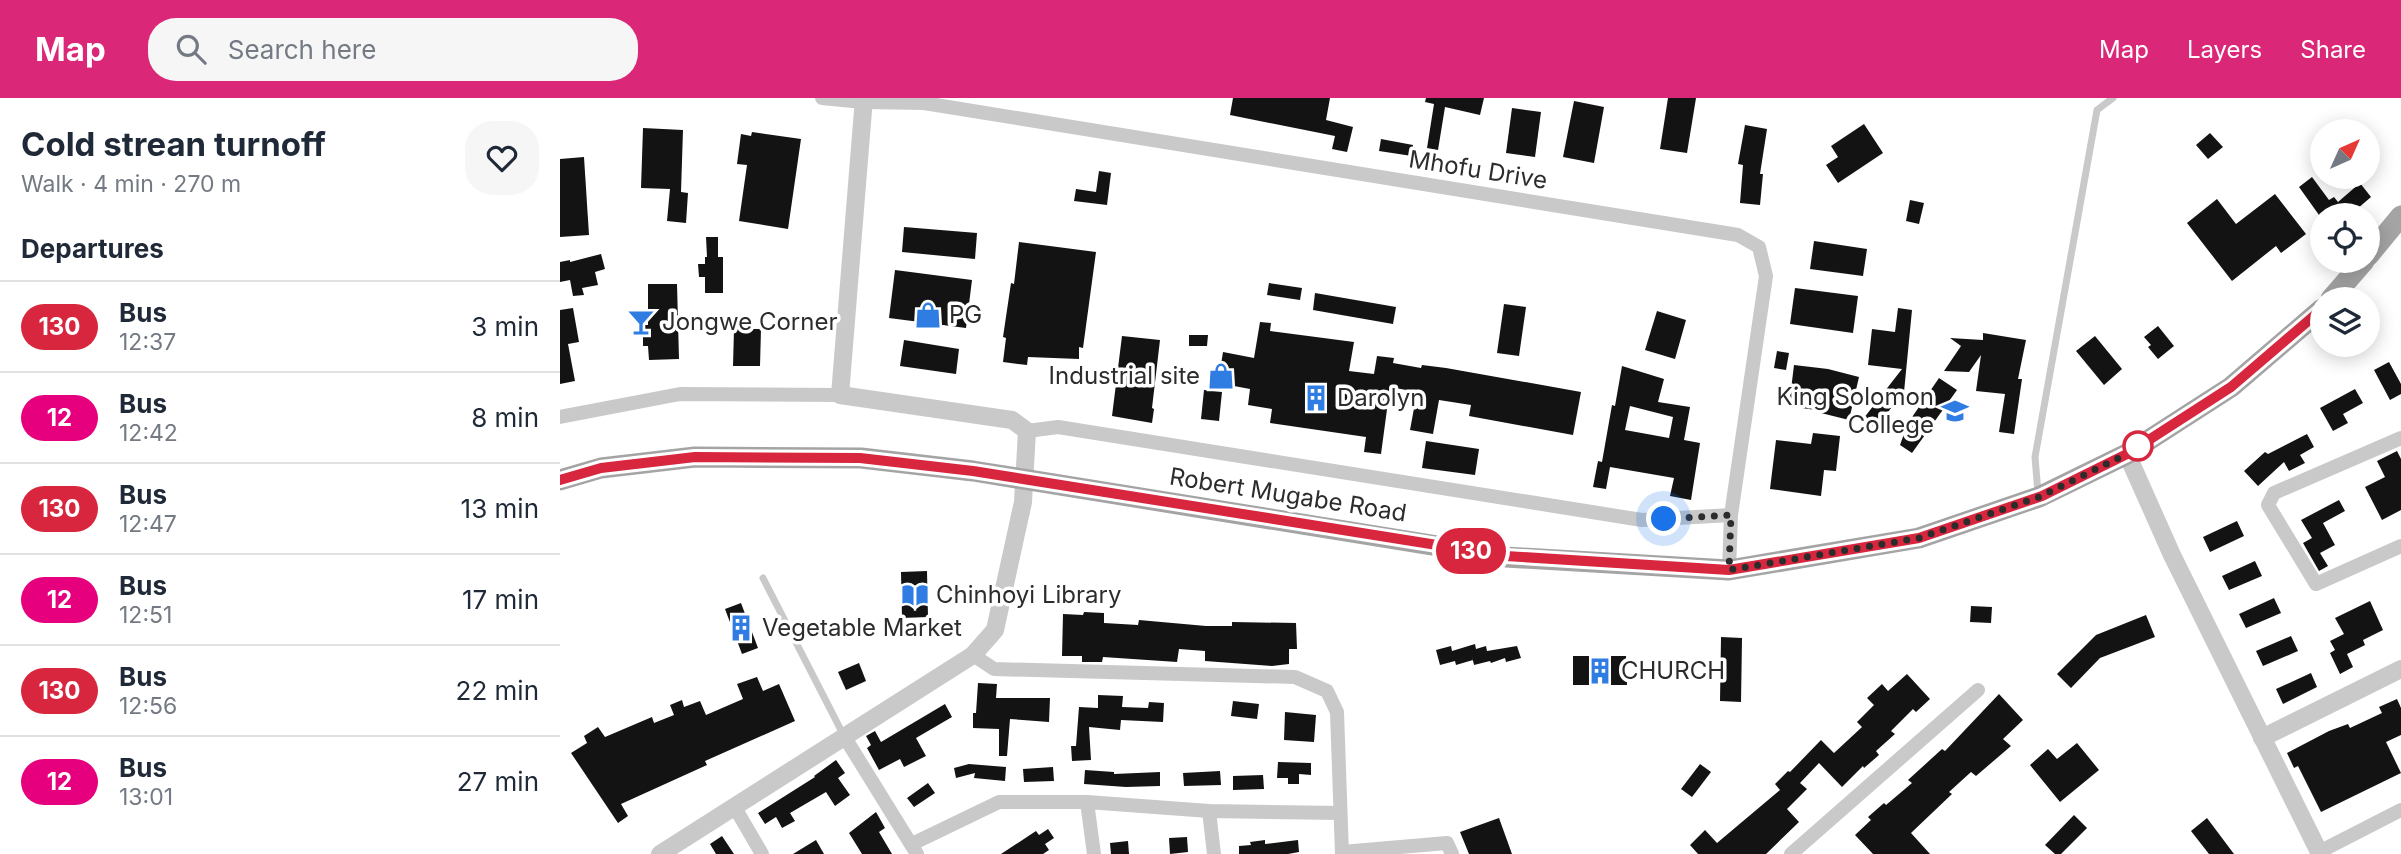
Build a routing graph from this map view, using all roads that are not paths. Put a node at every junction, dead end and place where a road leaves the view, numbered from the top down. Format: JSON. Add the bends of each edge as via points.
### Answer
{"nodes":[{"id":1,"x":822,"y":98,"type":"edge"},
{"id":2,"x":2113,"y":98,"type":"edge"},
{"id":3,"x":864,"y":100,"type":"edge"},
{"id":4,"x":924,"y":100,"type":"edge"},
{"id":5,"x":2401,"y":216,"type":"edge"},
{"id":6,"x":2380,"y":241,"type":"edge"},
{"id":7,"x":2354,"y":273,"type":"edge"},
{"id":8,"x":2341,"y":287,"type":"edge"},
{"id":9,"x":2310,"y":319,"type":"edge"},
{"id":10,"x":840,"y":394,"type":"junction"},
{"id":11,"x":560,"y":417,"type":"edge"},
{"id":12,"x":1027,"y":430,"type":"junction"},
{"id":13,"x":2401,"y":438,"type":"edge"},
{"id":14,"x":2127,"y":454,"type":"junction"},
{"id":15,"x":560,"y":480,"type":"edge"},
{"id":16,"x":1026,"y":480,"type":"junction"},
{"id":17,"x":2039,"y":497,"type":"junction"},
{"id":18,"x":1731,"y":515,"type":"junction"},
{"id":19,"x":2401,"y":546,"type":"edge"},
{"id":20,"x":1729,"y":570,"type":"junction"},
{"id":21,"x":762,"y":578,"type":"dead end"},
{"id":22,"x":973,"y":655,"type":"junction"},
{"id":23,"x":2401,"y":669,"type":"edge"},
{"id":24,"x":1978,"y":690,"type":"dead end"},
{"id":25,"x":844,"y":736,"type":"junction"},
{"id":26,"x":2262,"y":738,"type":"junction"},
{"id":27,"x":1087,"y":802,"type":"junction"},
{"id":28,"x":734,"y":806,"type":"junction"},
{"id":29,"x":2401,"y":810,"type":"edge"},
{"id":30,"x":1209,"y":811,"type":"junction"},
{"id":31,"x":1339,"y":813,"type":"junction"},
{"id":32,"x":914,"y":849,"type":"edge"},
{"id":33,"x":1342,"y":853,"type":"edge"},
{"id":34,"x":2319,"y":853,"type":"edge"},
{"id":35,"x":660,"y":854,"type":"edge"},
{"id":36,"x":762,"y":854,"type":"edge"},
{"id":37,"x":1094,"y":854,"type":"edge"},
{"id":38,"x":1214,"y":854,"type":"edge"},
{"id":39,"x":1452,"y":854,"type":"edge"},
{"id":40,"x":1791,"y":854,"type":"edge"}],
"edges":[{"from":1,"to":3,"type":"street","name":"Mhofu Drive"},
{"from":2,"to":17,"type":"lane","via":[[2097,110],[2035,457]]},
{"from":3,"to":4,"type":"street","name":"Mhofu Drive"},
{"from":3,"to":10,"type":"street"},
{"from":4,"to":18,"type":"street","name":"Mhofu Drive","via":[[1738,235],[1759,247],[1766,276]]},
{"from":5,"to":6,"type":"main road"},
{"from":7,"to":8,"type":"main road"},
{"from":9,"to":14,"type":"main road","name":"Robert Mugabe Road","via":[[2231,387]]},
{"from":10,"to":11,"type":"street","via":[[680,394]]},
{"from":10,"to":12,"type":"street","via":[[1012,420]]},
{"from":12,"to":16,"type":"street"},
{"from":12,"to":18,"type":"street","via":[[1058,428],[1642,520]]},
{"from":13,"to":19,"type":"street","via":[[2274,493],[2268,505],[2316,584]]},
{"from":14,"to":17,"type":"main road","name":"Robert Mugabe Road"},
{"from":14,"to":26,"type":"street"},
{"from":15,"to":16,"type":"main road","name":"Robert Mugabe Road","via":[[601,468],[695,457],[860,458]]},
{"from":16,"to":20,"type":"main road","name":"Robert Mugabe Road","via":[[1506,556]]},
{"from":16,"to":22,"type":"street","via":[[995,630]]},
{"from":17,"to":20,"type":"main road","name":"Robert Mugabe Road","via":[[1919,538]]},
{"from":18,"to":20,"type":"street","name":"Mhofu Drive"},
{"from":21,"to":25,"type":"lane"},
{"from":22,"to":25,"type":"street"},
{"from":22,"to":31,"type":"street","via":[[994,669],[1295,677],[1317,686],[1327,691],[1337,712]]},
{"from":23,"to":26,"type":"street"},
{"from":24,"to":40,"type":"street"},
{"from":25,"to":28,"type":"street"},
{"from":25,"to":32,"type":"street"},
{"from":26,"to":34,"type":"street"},
{"from":27,"to":30,"type":"street"},
{"from":27,"to":32,"type":"street","via":[[999,802]]},
{"from":27,"to":37,"type":"street"},
{"from":28,"to":35,"type":"street"},
{"from":28,"to":36,"type":"street"},
{"from":29,"to":34,"type":"street"},
{"from":30,"to":31,"type":"street"},
{"from":30,"to":38,"type":"street"},
{"from":31,"to":33,"type":"street"},
{"from":33,"to":39,"type":"street","via":[[1447,843]]}]}
